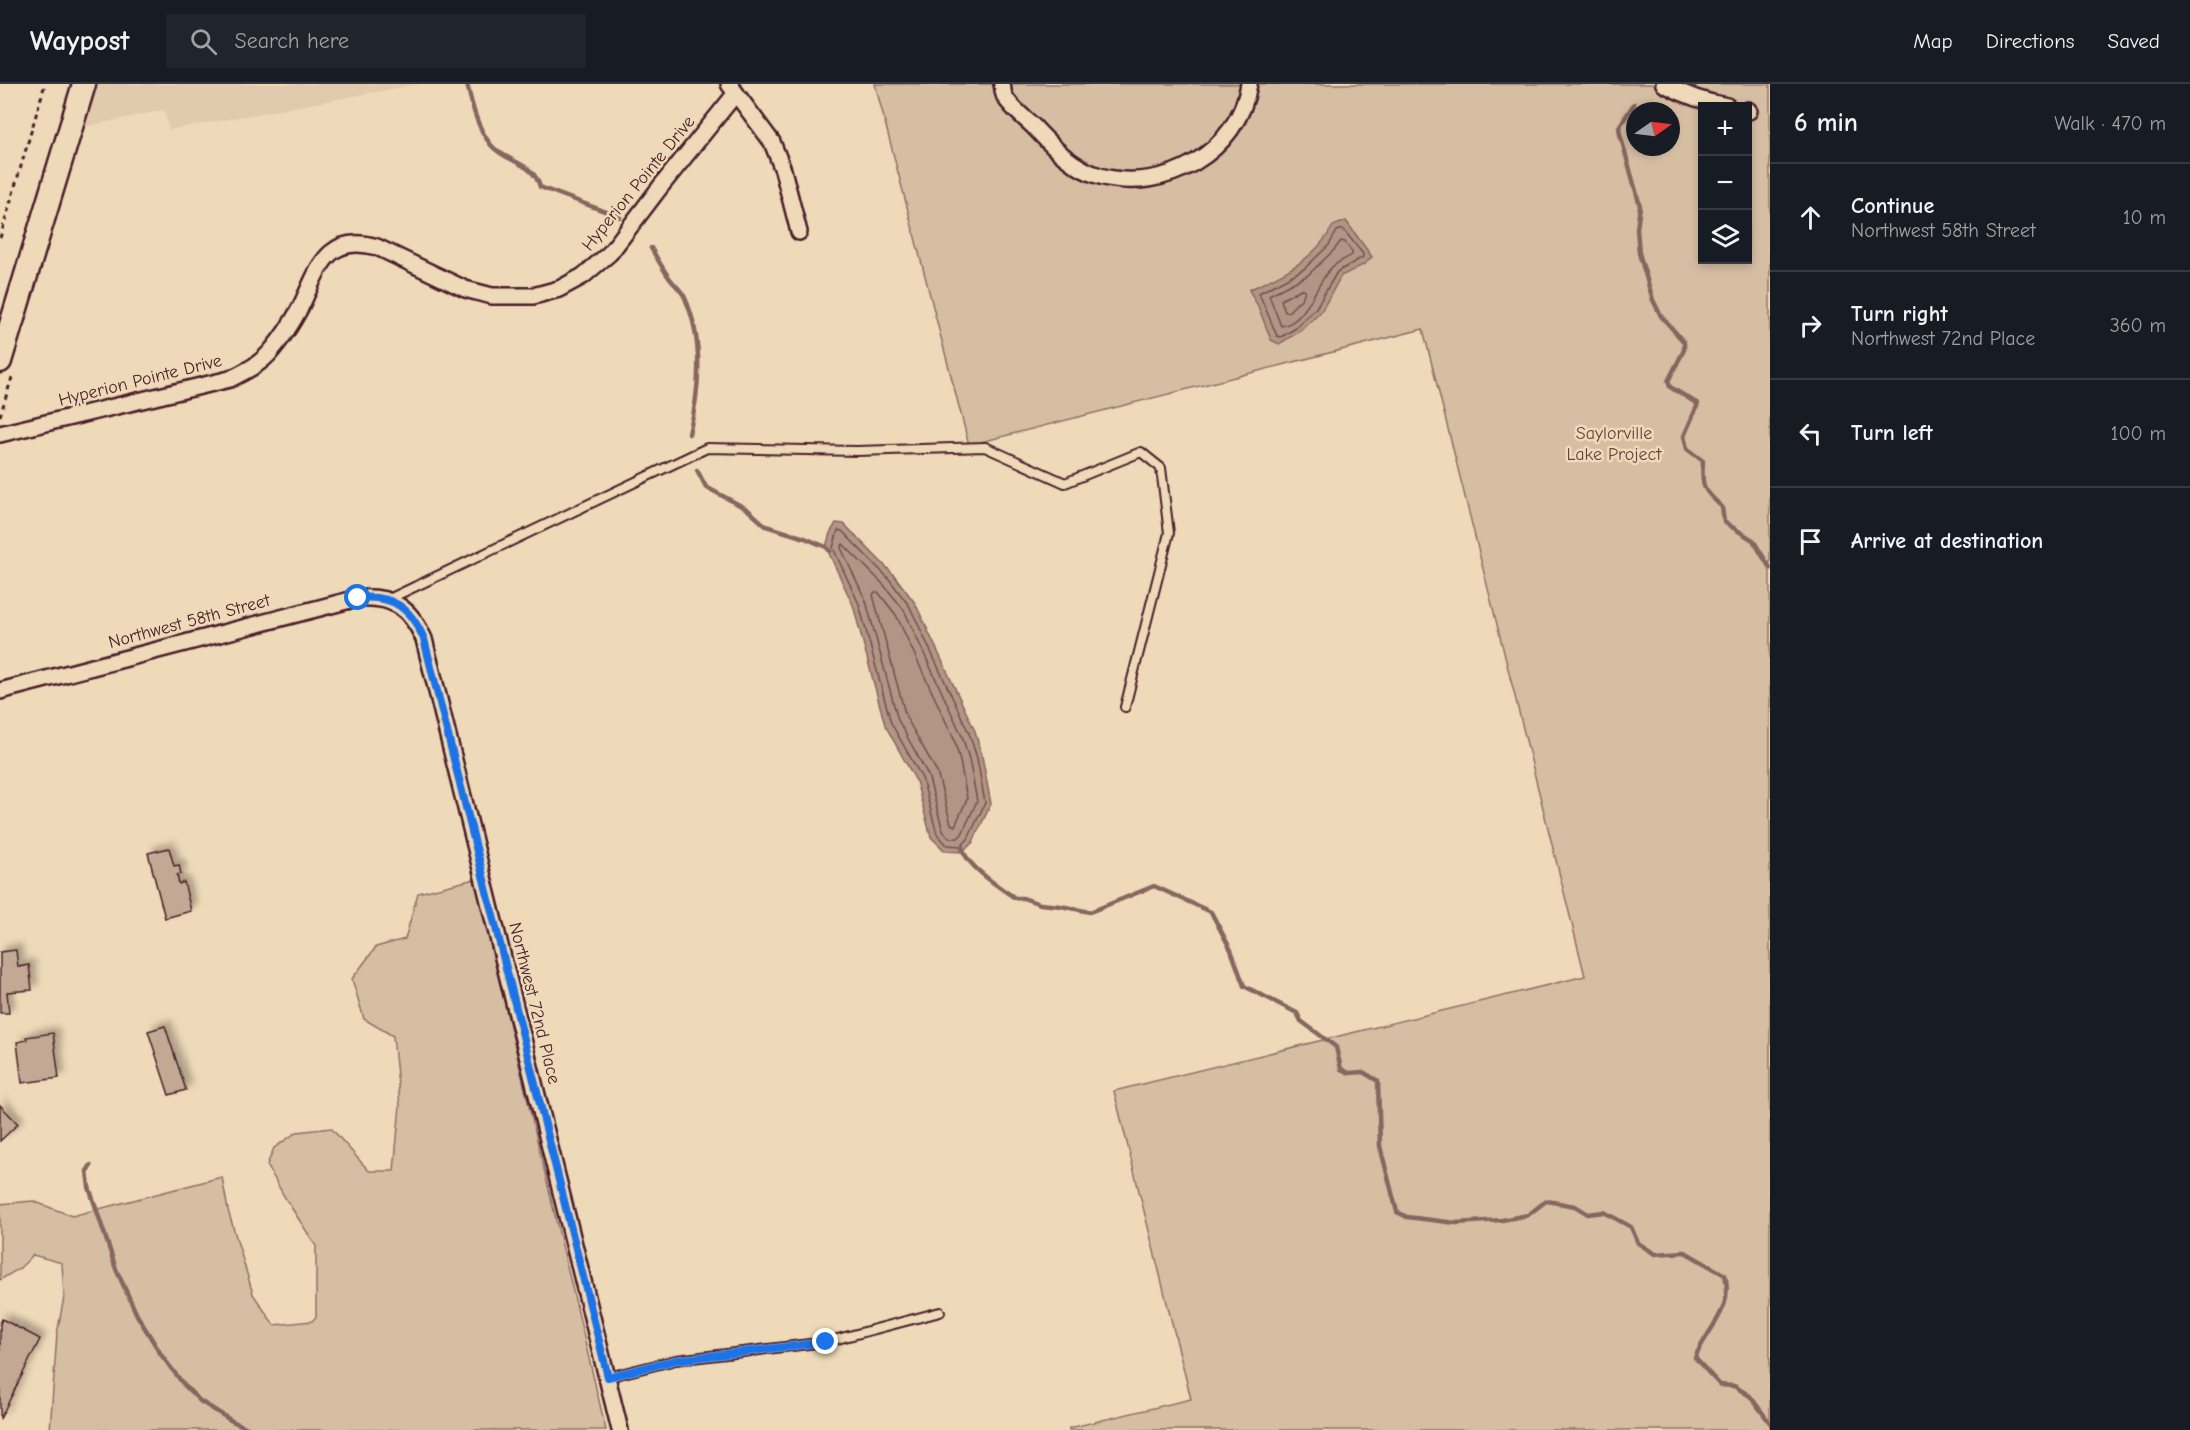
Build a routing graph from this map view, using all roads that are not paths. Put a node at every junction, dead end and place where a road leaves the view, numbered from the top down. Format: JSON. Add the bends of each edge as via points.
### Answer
{"nodes":[{"id":1,"x":84,"y":84,"type":"edge"},
{"id":2,"x":1002,"y":84,"type":"edge"},
{"id":3,"x":1249,"y":84,"type":"edge"},
{"id":4,"x":1664,"y":84,"type":"edge"},
{"id":5,"x":732,"y":89,"type":"edge"},
{"id":6,"x":1704,"y":102,"type":"edge"},
{"id":7,"x":799,"y":232,"type":"dead end"},
{"id":8,"x":5,"y":311,"type":"edge"},
{"id":9,"x":0,"y":361,"type":"edge"},
{"id":10,"x":0,"y":434,"type":"edge"},
{"id":11,"x":389,"y":599,"type":"junction"},
{"id":12,"x":0,"y":691,"type":"edge"},
{"id":13,"x":1125,"y":707,"type":"dead end"},
{"id":14,"x":940,"y":1312,"type":"dead end"},
{"id":15,"x":608,"y":1377,"type":"junction"},
{"id":16,"x":620,"y":1430,"type":"edge"}],
"edges":[{"from":1,"to":8,"type":"main road"},
{"from":2,"to":3,"type":"street","via":[[1005,98],[1060,155],[1099,176],[1147,180],[1186,168],[1208,153],[1239,117]]},
{"from":4,"to":6,"type":"street"},
{"from":5,"to":7,"type":"street","name":"Hyperion Pointe Drive","via":[[772,142]]},
{"from":5,"to":10,"type":"street","name":"Hyperion Pointe Drive","via":[[610,253],[584,276],[559,289],[533,296],[492,296],[465,289],[376,247],[347,245],[329,254],[319,265],[287,331],[254,367],[230,379]]},
{"from":8,"to":9,"type":"main road"},
{"from":11,"to":12,"type":"street","name":"Northwest 58th Street","via":[[358,598]]},
{"from":11,"to":13,"type":"lane","via":[[707,448],[857,451],[985,447],[1065,483],[1141,453],[1161,468],[1169,533]]},
{"from":11,"to":15,"type":"street","name":"Northwest 72nd Place","via":[[410,615],[424,639]]},
{"from":14,"to":15,"type":"lane","via":[[826,1342],[676,1360]]},
{"from":15,"to":16,"type":"street","name":"Northwest 72nd Place"}]}
